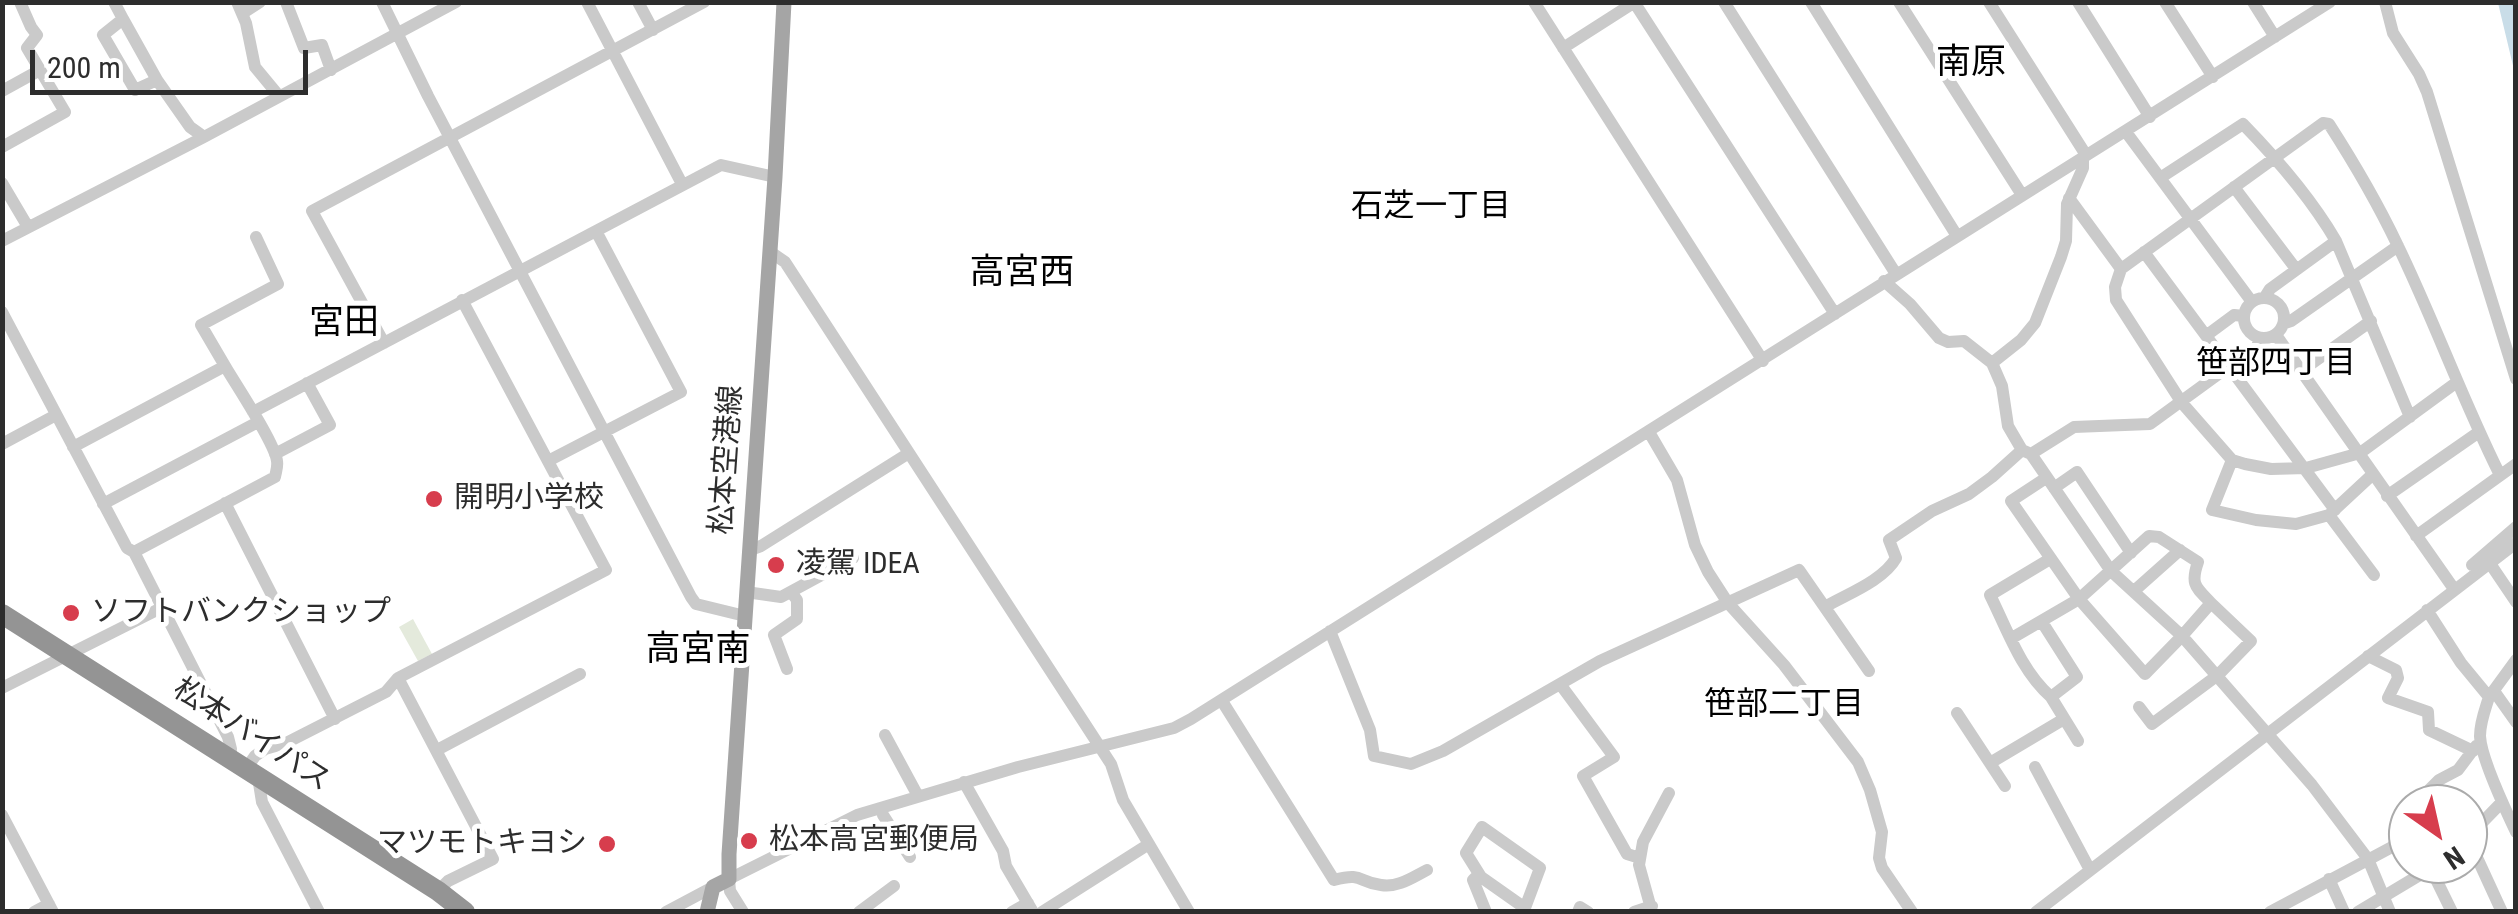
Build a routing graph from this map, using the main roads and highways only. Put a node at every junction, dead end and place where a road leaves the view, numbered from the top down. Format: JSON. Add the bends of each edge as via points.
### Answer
{"nodes":[{"id":1,"x":784,"y":2,"type":"edge"},
{"id":2,"x":2,"y":614,"type":"edge"},
{"id":3,"x":465,"y":912,"type":"edge"},
{"id":4,"x":707,"y":912,"type":"edge"}],
"edges":[{"from":1,"to":4,"type":"main road","name":"松本空港線","via":[[729,879],[713,887]]},
{"from":2,"to":3,"type":"highway","name":"松本バイパス"}]}
